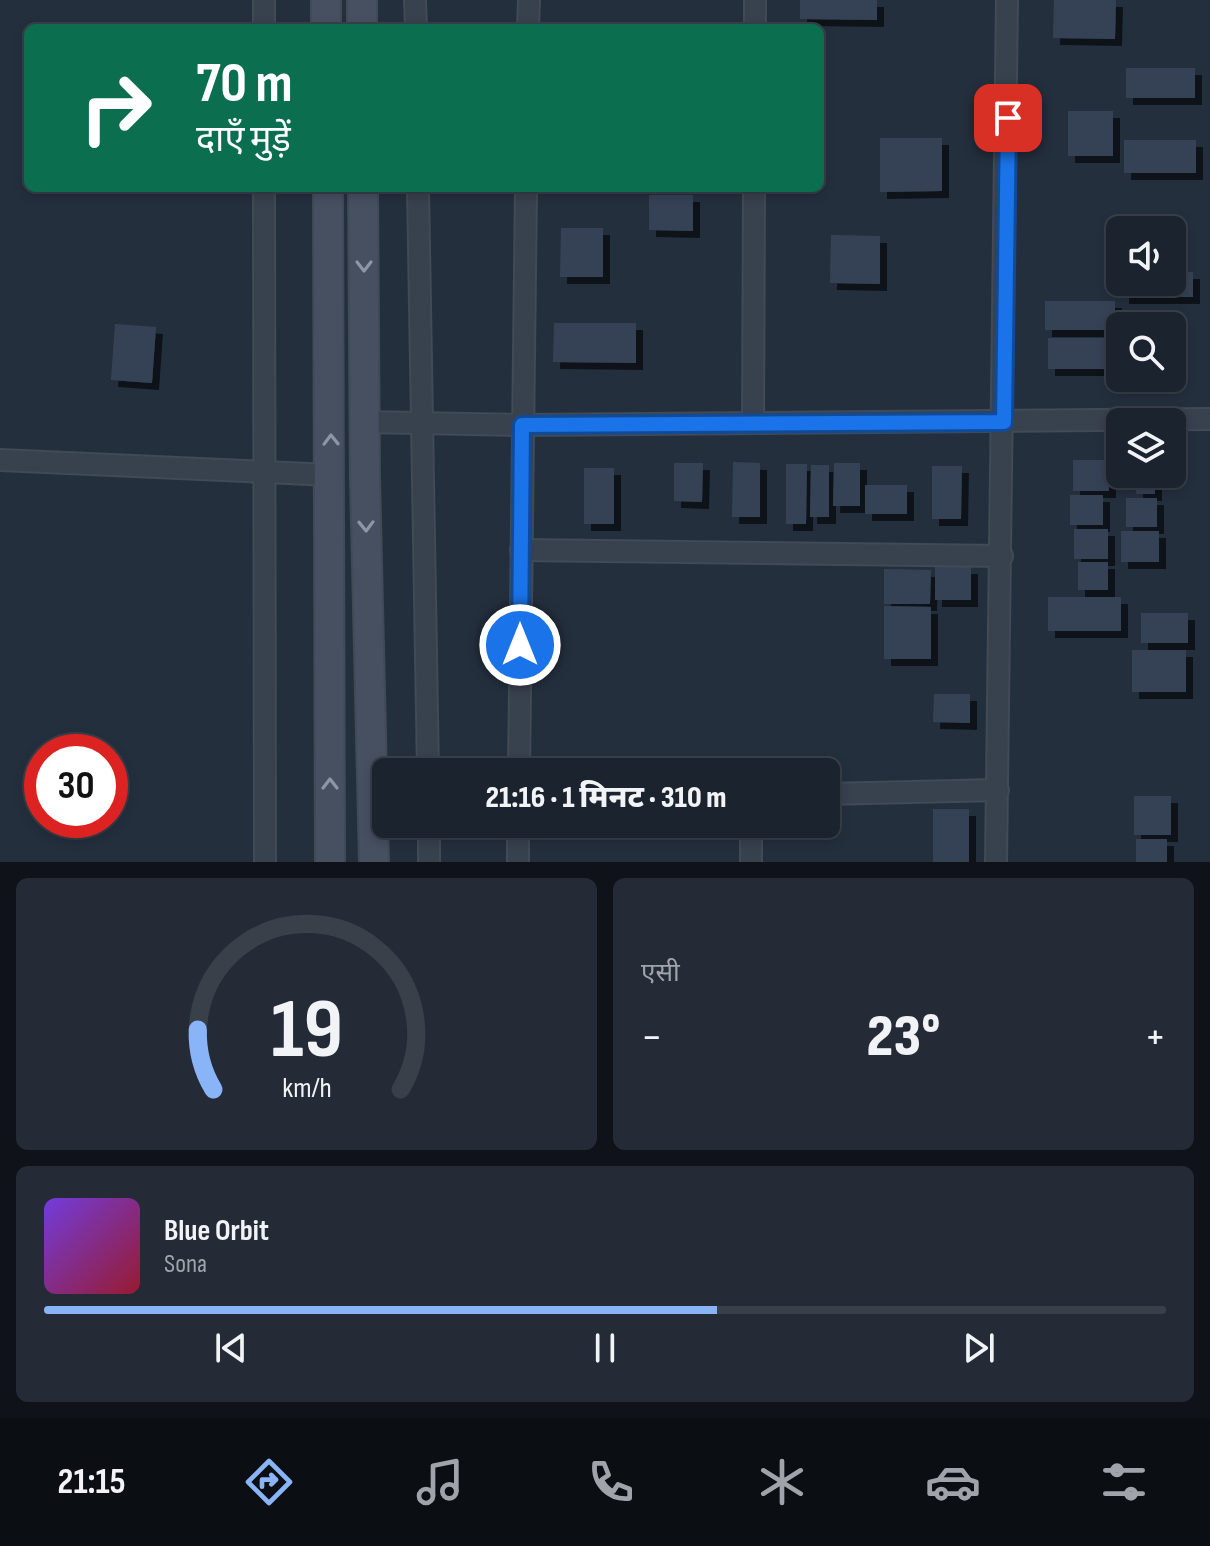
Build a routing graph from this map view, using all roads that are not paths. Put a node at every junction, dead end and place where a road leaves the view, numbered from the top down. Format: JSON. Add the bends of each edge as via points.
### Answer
{"nodes":[{"id":1,"x":264,"y":0,"type":"edge"},
{"id":2,"x":326,"y":0,"type":"edge"},
{"id":3,"x":362,"y":0,"type":"edge"},
{"id":4,"x":415,"y":0,"type":"edge"},
{"id":5,"x":529,"y":0,"type":"edge"},
{"id":6,"x":755,"y":0,"type":"edge"},
{"id":7,"x":1007,"y":0,"type":"edge"},
{"id":8,"x":264,"y":24,"type":"edge"},
{"id":9,"x":326,"y":24,"type":"edge"},
{"id":10,"x":362,"y":24,"type":"edge"},
{"id":11,"x":416,"y":24,"type":"edge"},
{"id":12,"x":528,"y":24,"type":"edge"},
{"id":13,"x":755,"y":24,"type":"edge"},
{"id":14,"x":264,"y":192,"type":"edge"},
{"id":15,"x":328,"y":192,"type":"edge"},
{"id":16,"x":363,"y":192,"type":"edge"},
{"id":17,"x":418,"y":192,"type":"edge"},
{"id":18,"x":526,"y":192,"type":"edge"},
{"id":19,"x":754,"y":192,"type":"edge"},
{"id":20,"x":1210,"y":419,"type":"edge"},
{"id":21,"x":365,"y":422,"type":"junction"},
{"id":22,"x":1004,"y":422,"type":"junction"},
{"id":23,"x":753,"y":423,"type":"junction"},
{"id":24,"x":422,"y":425,"type":"junction"},
{"id":25,"x":522,"y":425,"type":"junction"},
{"id":26,"x":0,"y":460,"type":"edge"},
{"id":27,"x":264,"y":470,"type":"junction"},
{"id":28,"x":331,"y":475,"type":"junction"},
{"id":29,"x":521,"y":550,"type":"junction"},
{"id":30,"x":1002,"y":556,"type":"junction"},
{"id":31,"x":428,"y":758,"type":"edge"},
{"id":32,"x":519,"y":758,"type":"edge"},
{"id":33,"x":998,"y":790,"type":"junction"},
{"id":34,"x":840,"y":794,"type":"edge"},
{"id":35,"x":429,"y":838,"type":"edge"},
{"id":36,"x":518,"y":838,"type":"edge"},
{"id":37,"x":751,"y":838,"type":"edge"},
{"id":38,"x":265,"y":862,"type":"edge"},
{"id":39,"x":330,"y":862,"type":"edge"},
{"id":40,"x":374,"y":862,"type":"edge"},
{"id":41,"x":429,"y":862,"type":"edge"},
{"id":42,"x":518,"y":862,"type":"edge"},
{"id":43,"x":751,"y":862,"type":"edge"},
{"id":44,"x":996,"y":862,"type":"edge"}],
"edges":[{"from":1,"to":8,"type":"street"},
{"from":2,"to":9,"type":"street"},
{"from":3,"to":10,"type":"street"},
{"from":4,"to":11,"type":"street"},
{"from":5,"to":12,"type":"street"},
{"from":6,"to":13,"type":"street"},
{"from":7,"to":22,"type":"street"},
{"from":14,"to":27,"type":"street"},
{"from":28,"to":15,"type":"street","one_way":true},
{"from":16,"to":21,"type":"street","one_way":true},
{"from":17,"to":24,"type":"street"},
{"from":18,"to":25,"type":"street"},
{"from":19,"to":23,"type":"street"},
{"from":20,"to":22,"type":"street"},
{"from":21,"to":24,"type":"street"},
{"from":21,"to":40,"type":"street","one_way":true},
{"from":22,"to":23,"type":"street"},
{"from":22,"to":30,"type":"street"},
{"from":23,"to":25,"type":"street"},
{"from":24,"to":25,"type":"street"},
{"from":24,"to":31,"type":"street"},
{"from":25,"to":29,"type":"street"},
{"from":26,"to":27,"type":"street"},
{"from":27,"to":28,"type":"street"},
{"from":27,"to":38,"type":"street"},
{"from":39,"to":28,"type":"street","one_way":true},
{"from":29,"to":30,"type":"street"},
{"from":29,"to":32,"type":"street"},
{"from":30,"to":33,"type":"street"},
{"from":33,"to":34,"type":"street"},
{"from":33,"to":44,"type":"street"},
{"from":35,"to":41,"type":"street"},
{"from":36,"to":42,"type":"street"},
{"from":37,"to":43,"type":"street"}]}
